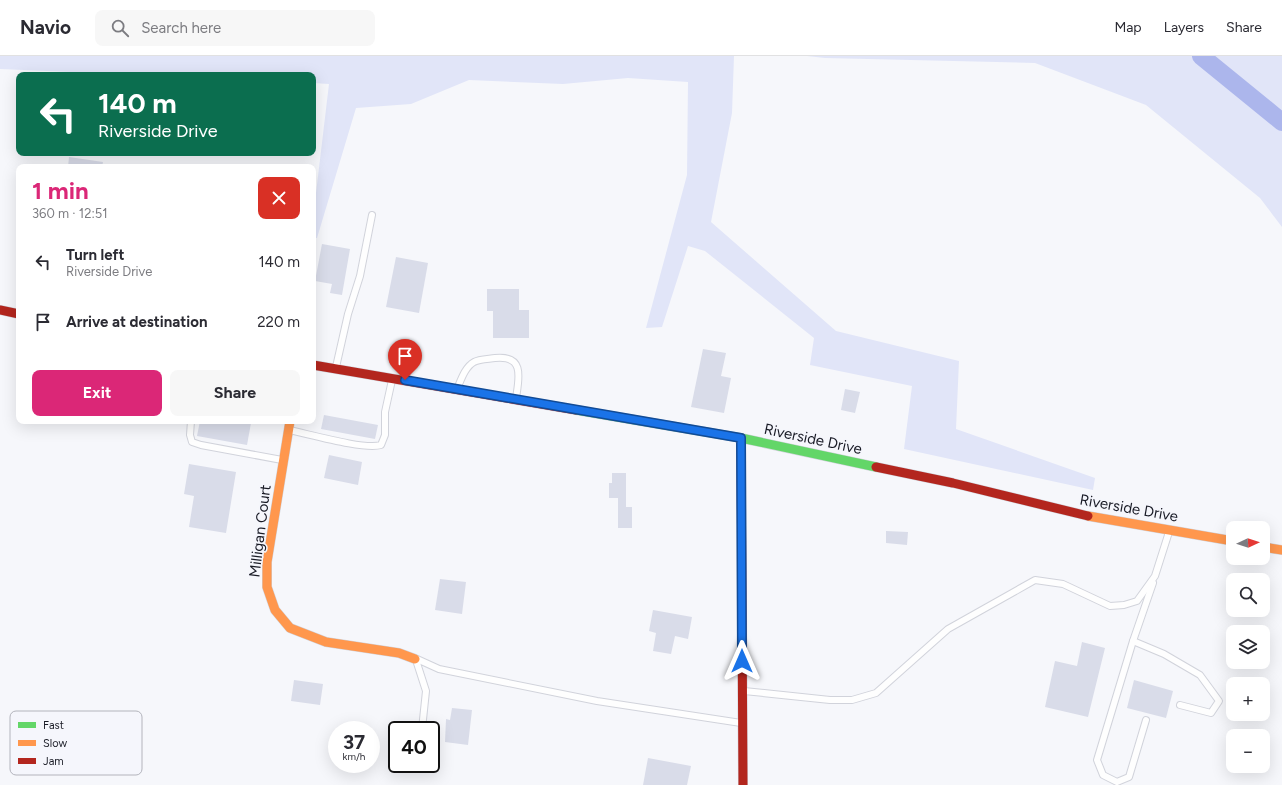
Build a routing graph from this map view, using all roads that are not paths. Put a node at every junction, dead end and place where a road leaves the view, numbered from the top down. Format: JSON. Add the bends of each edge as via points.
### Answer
{"nodes":[{"id":1,"x":372,"y":215,"type":"dead end"},
{"id":2,"x":0,"y":310,"type":"edge"},
{"id":3,"x":16,"y":313,"type":"edge"},
{"id":4,"x":316,"y":366,"type":"edge"},
{"id":5,"x":336,"y":369,"type":"junction"},
{"id":6,"x":392,"y":378,"type":"junction"},
{"id":7,"x":457,"y":389,"type":"junction"},
{"id":8,"x":516,"y":399,"type":"junction"},
{"id":9,"x":191,"y":424,"type":"edge"},
{"id":10,"x":290,"y":426,"type":"edge"},
{"id":11,"x":741,"y":438,"type":"junction"},
{"id":12,"x":284,"y":460,"type":"junction"},
{"id":13,"x":1170,"y":530,"type":"junction"},
{"id":14,"x":1226,"y":540,"type":"edge"},
{"id":15,"x":1270,"y":547,"type":"edge"},
{"id":16,"x":1282,"y":550,"type":"edge"},
{"id":17,"x":1155,"y":576,"type":"junction"},
{"id":18,"x":1133,"y":641,"type":"junction"},
{"id":19,"x":415,"y":659,"type":"junction"},
{"id":20,"x":742,"y":691,"type":"junction"},
{"id":21,"x":1180,"y":705,"type":"dead end"},
{"id":22,"x":1146,"y":720,"type":"dead end"},
{"id":23,"x":423,"y":721,"type":"edge"},
{"id":24,"x":742,"y":723,"type":"junction"},
{"id":25,"x":743,"y":785,"type":"edge"}],
"edges":[{"from":1,"to":5,"type":"lane","via":[[360,276],[348,314]]},
{"from":2,"to":3,"type":"main road"},
{"from":4,"to":5,"type":"main road","name":"Riverside Drive"},
{"from":5,"to":6,"type":"main road","name":"Riverside Drive"},
{"from":6,"to":7,"type":"main road","name":"Riverside Drive"},
{"from":6,"to":10,"type":"lane","via":[[385,412],[385,435],[381,445],[363,445]]},
{"from":7,"to":8,"type":"main road","name":"Riverside Drive"},
{"from":7,"to":8,"type":"lane","via":[[474,362],[494,358],[509,359],[518,366],[520,374]]},
{"from":8,"to":11,"type":"main road","name":"Riverside Drive"},
{"from":9,"to":12,"type":"lane","via":[[192,442]]},
{"from":10,"to":12,"type":"main road","name":"Milligan Court"},
{"from":11,"to":13,"type":"main road","name":"Riverside Drive","via":[[953,483],[1089,516]]},
{"from":11,"to":20,"type":"main road"},
{"from":12,"to":19,"type":"main road","name":"Milligan Court","via":[[267,562],[267,587],[275,610],[290,628],[326,642],[399,652]]},
{"from":13,"to":14,"type":"main road","name":"Riverside Drive"},
{"from":13,"to":17,"type":"lane"},
{"from":15,"to":16,"type":"main road"},
{"from":17,"to":18,"type":"lane"},
{"from":17,"to":20,"type":"lane","via":[[1137,601],[1124,606],[1110,606],[1063,584],[1035,580],[948,629],[876,692],[852,700]]},
{"from":18,"to":21,"type":"lane","via":[[1164,654],[1200,675],[1220,701],[1211,712]]},
{"from":18,"to":22,"type":"lane","via":[[1097,760],[1103,775],[1117,782],[1129,777]]},
{"from":19,"to":23,"type":"lane","via":[[426,692]]},
{"from":19,"to":24,"type":"lane","via":[[439,669],[597,701]]},
{"from":20,"to":24,"type":"main road"},
{"from":24,"to":25,"type":"main road"}]}
